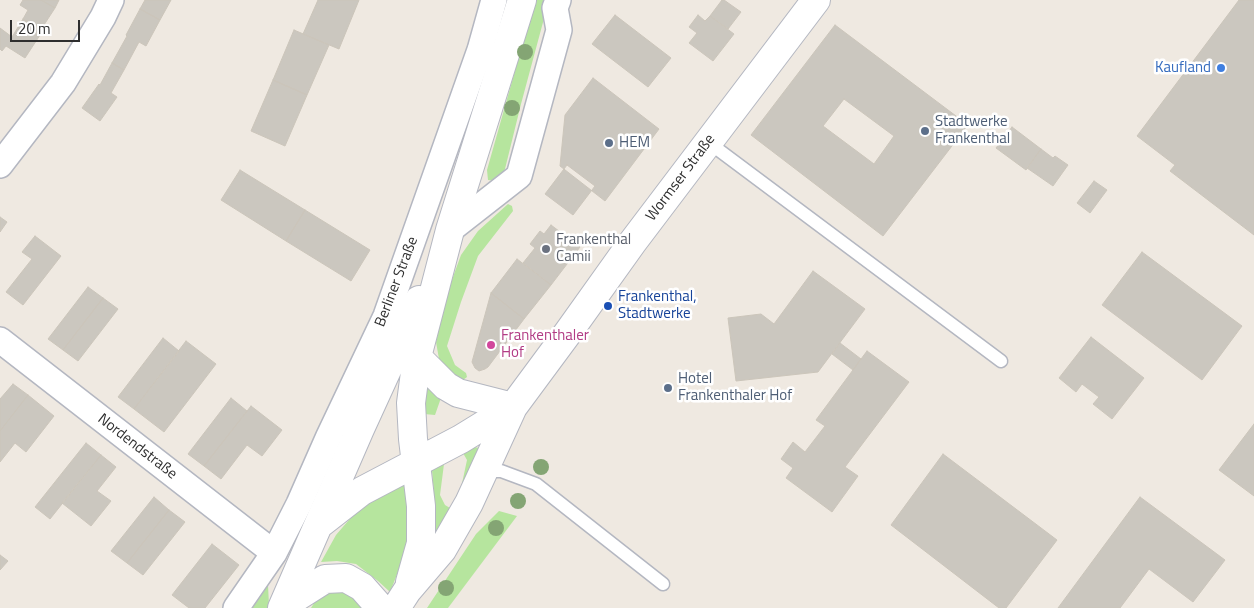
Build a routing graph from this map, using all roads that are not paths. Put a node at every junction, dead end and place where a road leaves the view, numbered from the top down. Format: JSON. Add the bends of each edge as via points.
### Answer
{"nodes":[{"id":1,"x":111,"y":0,"type":"edge"},
{"id":2,"x":494,"y":0,"type":"edge"},
{"id":3,"x":522,"y":0,"type":"edge"},
{"id":4,"x":558,"y":0,"type":"edge"},
{"id":5,"x":816,"y":0,"type":"edge"},
{"id":6,"x":708,"y":142,"type":"junction"},
{"id":7,"x":0,"y":164,"type":"edge"},
{"id":8,"x":450,"y":230,"type":"junction"},
{"id":9,"x":0,"y":340,"type":"edge"},
{"id":10,"x":417,"y":357,"type":"junction"},
{"id":11,"x":1001,"y":361,"type":"dead end"},
{"id":12,"x":513,"y":407,"type":"junction"},
{"id":13,"x":416,"y":463,"type":"junction"},
{"id":14,"x":484,"y":471,"type":"junction"},
{"id":15,"x":318,"y":526,"type":"junction"},
{"id":16,"x":274,"y":553,"type":"junction"},
{"id":17,"x":663,"y":584,"type":"dead end"},
{"id":18,"x":402,"y":599,"type":"edge"},
{"id":19,"x":283,"y":607,"type":"edge"},
{"id":20,"x":236,"y":608,"type":"edge"},
{"id":21,"x":378,"y":608,"type":"edge"}],
"edges":[{"from":1,"to":7,"type":"street","via":[[63,84]]},
{"from":2,"to":16,"type":"street","name":"Berliner Straße","via":[[480,50],[386,316]]},
{"from":3,"to":8,"type":"main road","name":"Berliner Straße"},
{"from":4,"to":8,"type":"street","name":"Berliner Straße","via":[[559,30],[519,176]]},
{"from":5,"to":6,"type":"main road","name":"Wormser Straße"},
{"from":6,"to":11,"type":"lane"},
{"from":6,"to":12,"type":"main road","name":"Wormser Straße"},
{"from":8,"to":10,"type":"main road","name":"Berliner Straße"},
{"from":8,"to":15,"type":"main road","name":"Berliner Straße"},
{"from":9,"to":16,"type":"street","name":"Nordendstraße"},
{"from":10,"to":12,"type":"main road","via":[[458,394]]},
{"from":10,"to":13,"type":"main road","name":"Wormser Straße","via":[[411,403]]},
{"from":12,"to":13,"type":"main road","name":"Wormser Straße"},
{"from":12,"to":14,"type":"main road","name":"Wormser Straße"},
{"from":13,"to":15,"type":"main road","via":[[362,491]]},
{"from":13,"to":18,"type":"main road","name":"Wormser Straße","via":[[421,543]]},
{"from":14,"to":17,"type":"lane","via":[[501,471],[536,484]]},
{"from":14,"to":18,"type":"main road","name":"Wormser Straße","via":[[442,550]]},
{"from":15,"to":19,"type":"main road"},
{"from":16,"to":20,"type":"street"},
{"from":19,"to":21,"type":"main road","via":[[325,579],[346,578],[362,587]]}]}
